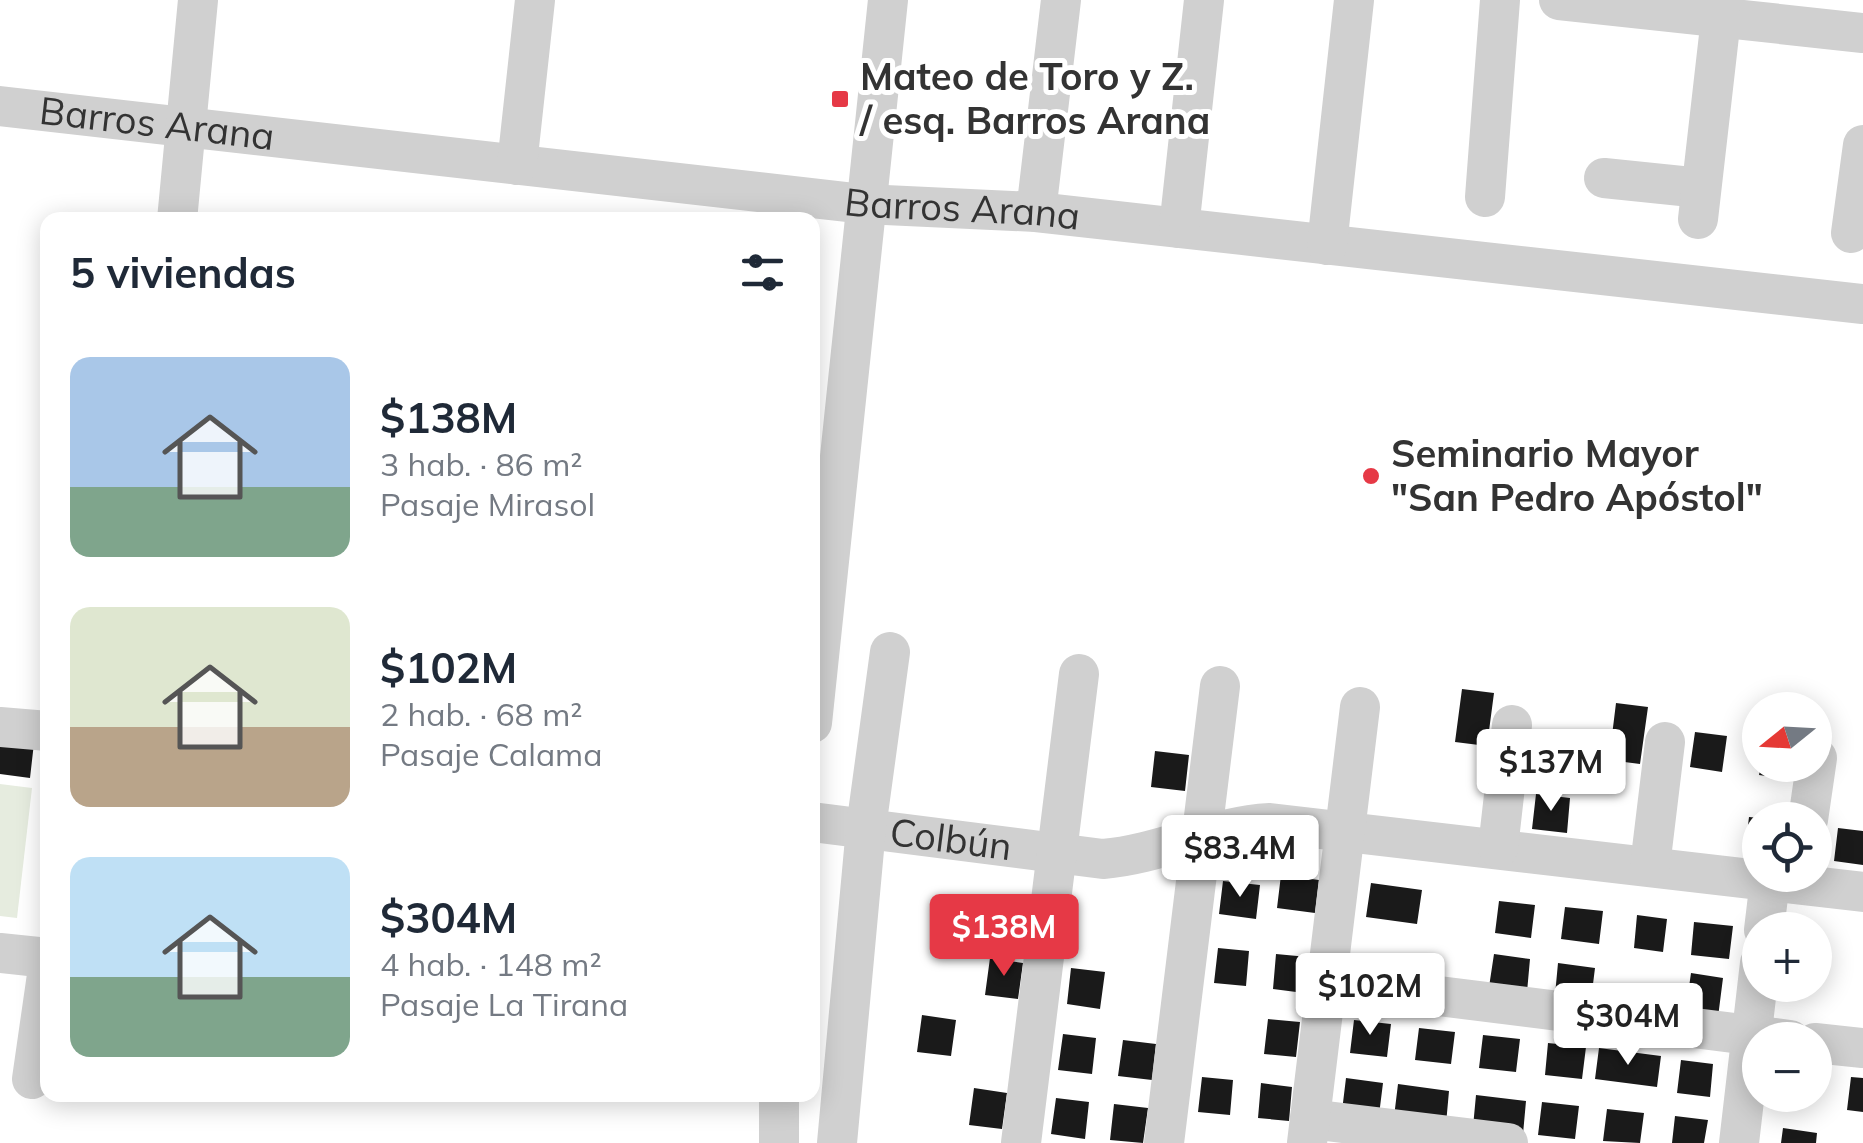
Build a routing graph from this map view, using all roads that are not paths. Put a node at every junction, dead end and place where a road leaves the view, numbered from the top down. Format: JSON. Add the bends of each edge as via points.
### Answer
{"nodes":[{"id":1,"x":198,"y":0,"type":"edge"},
{"id":2,"x":535,"y":0,"type":"edge"},
{"id":3,"x":888,"y":0,"type":"edge"},
{"id":4,"x":1061,"y":0,"type":"edge"},
{"id":5,"x":1204,"y":0,"type":"edge"},
{"id":6,"x":1354,"y":0,"type":"edge"},
{"id":7,"x":1500,"y":0,"type":"edge"},
{"id":8,"x":1559,"y":0,"type":"edge"},
{"id":9,"x":1721,"y":18,"type":"junction"},
{"id":10,"x":1863,"y":33,"type":"edge"},
{"id":11,"x":0,"y":106,"type":"edge"},
{"id":12,"x":183,"y":127,"type":"junction"},
{"id":13,"x":1863,"y":146,"type":"edge"},
{"id":14,"x":517,"y":165,"type":"junction"},
{"id":15,"x":1604,"y":178,"type":"dead end"},
{"id":16,"x":1485,"y":197,"type":"dead end"},
{"id":17,"x":864,"y":204,"type":"junction"},
{"id":18,"x":178,"y":212,"type":"edge"},
{"id":19,"x":1036,"y":212,"type":"junction"},
{"id":20,"x":1179,"y":228,"type":"junction"},
{"id":21,"x":1851,"y":234,"type":"dead end"},
{"id":22,"x":1326,"y":244,"type":"junction"},
{"id":23,"x":1863,"y":304,"type":"edge"},
{"id":24,"x":829,"y":405,"type":"edge"},
{"id":25,"x":820,"y":578,"type":"edge"},
{"id":26,"x":890,"y":652,"type":"dead end"},
{"id":27,"x":1078,"y":674,"type":"dead end"},
{"id":28,"x":1220,"y":686,"type":"dead end"},
{"id":29,"x":1360,"y":706,"type":"dead end"},
{"id":30,"x":1512,"y":725,"type":"dead end"},
{"id":31,"x":0,"y":727,"type":"edge"},
{"id":32,"x":40,"y":730,"type":"edge"},
{"id":33,"x":1665,"y":742,"type":"dead end"},
{"id":34,"x":820,"y":823,"type":"edge"},
{"id":35,"x":866,"y":828,"type":"junction"},
{"id":36,"x":1346,"y":831,"type":"junction"},
{"id":37,"x":1202,"y":836,"type":"junction"},
{"id":38,"x":1498,"y":848,"type":"junction"},
{"id":39,"x":1057,"y":852,"type":"junction"},
{"id":40,"x":1650,"y":866,"type":"junction"},
{"id":41,"x":1742,"y":875,"type":"edge"},
{"id":42,"x":1832,"y":887,"type":"edge"},
{"id":43,"x":1863,"y":892,"type":"edge"},
{"id":44,"x":0,"y":953,"type":"edge"},
{"id":45,"x":40,"y":957,"type":"edge"},
{"id":46,"x":1326,"y":982,"type":"junction"},
{"id":47,"x":40,"y":1023,"type":"edge"},
{"id":48,"x":1742,"y":1034,"type":"edge"},
{"id":49,"x":1832,"y":1045,"type":"edge"},
{"id":50,"x":1863,"y":1048,"type":"edge"},
{"id":51,"x":32,"y":1078,"type":"dead end"},
{"id":52,"x":779,"y":1102,"type":"edge"},
{"id":53,"x":1748,"y":1112,"type":"edge"},
{"id":54,"x":1308,"y":1131,"type":"edge"},
{"id":55,"x":778,"y":1143,"type":"edge"},
{"id":56,"x":837,"y":1143,"type":"edge"},
{"id":57,"x":1021,"y":1143,"type":"edge"},
{"id":58,"x":1164,"y":1143,"type":"edge"},
{"id":59,"x":1508,"y":1143,"type":"edge"},
{"id":60,"x":1738,"y":1143,"type":"edge"}],
"edges":[{"from":1,"to":12,"type":"street"},
{"from":2,"to":14,"type":"street"},
{"from":3,"to":17,"type":"street"},
{"from":4,"to":19,"type":"street"},
{"from":5,"to":20,"type":"street"},
{"from":6,"to":22,"type":"street"},
{"from":7,"to":16,"type":"street"},
{"from":8,"to":9,"type":"street"},
{"from":9,"to":10,"type":"street"},
{"from":9,"to":15,"type":"street","via":[[1700,204]]},
{"from":11,"to":12,"type":"street","name":"Barros Arana"},
{"from":12,"to":14,"type":"street","name":"Barros Arana"},
{"from":12,"to":18,"type":"street"},
{"from":13,"to":21,"type":"street"},
{"from":14,"to":17,"type":"street","name":"Barros Arana"},
{"from":17,"to":19,"type":"street","name":"Barros Arana"},
{"from":17,"to":24,"type":"street"},
{"from":19,"to":20,"type":"street","name":"Barros Arana"},
{"from":20,"to":22,"type":"street","name":"Barros Arana"},
{"from":22,"to":23,"type":"street","name":"Barros Arana"},
{"from":24,"to":25,"type":"street"},
{"from":26,"to":35,"type":"street"},
{"from":27,"to":39,"type":"street"},
{"from":28,"to":37,"type":"street"},
{"from":29,"to":36,"type":"street"},
{"from":30,"to":38,"type":"street"},
{"from":31,"to":32,"type":"street"},
{"from":33,"to":40,"type":"street"},
{"from":34,"to":35,"type":"street","name":"Colbún"},
{"from":35,"to":39,"type":"street","name":"Colbún"},
{"from":35,"to":56,"type":"street"},
{"from":36,"to":37,"type":"street","name":"Colbún","via":[[1270,823]]},
{"from":36,"to":38,"type":"street","name":"Colbún"},
{"from":36,"to":46,"type":"street"},
{"from":37,"to":39,"type":"street","name":"Colbún","via":[[1118,858]]},
{"from":37,"to":58,"type":"street"},
{"from":38,"to":40,"type":"street","name":"Colbún"},
{"from":39,"to":57,"type":"street"},
{"from":40,"to":41,"type":"street","name":"Colbún"},
{"from":42,"to":43,"type":"street","name":"Colbún"},
{"from":44,"to":45,"type":"street"},
{"from":46,"to":48,"type":"street"},
{"from":46,"to":54,"type":"street"},
{"from":47,"to":51,"type":"street"},
{"from":49,"to":50,"type":"street"},
{"from":52,"to":55,"type":"street"},
{"from":53,"to":60,"type":"street"},
{"from":54,"to":59,"type":"street"}]}
